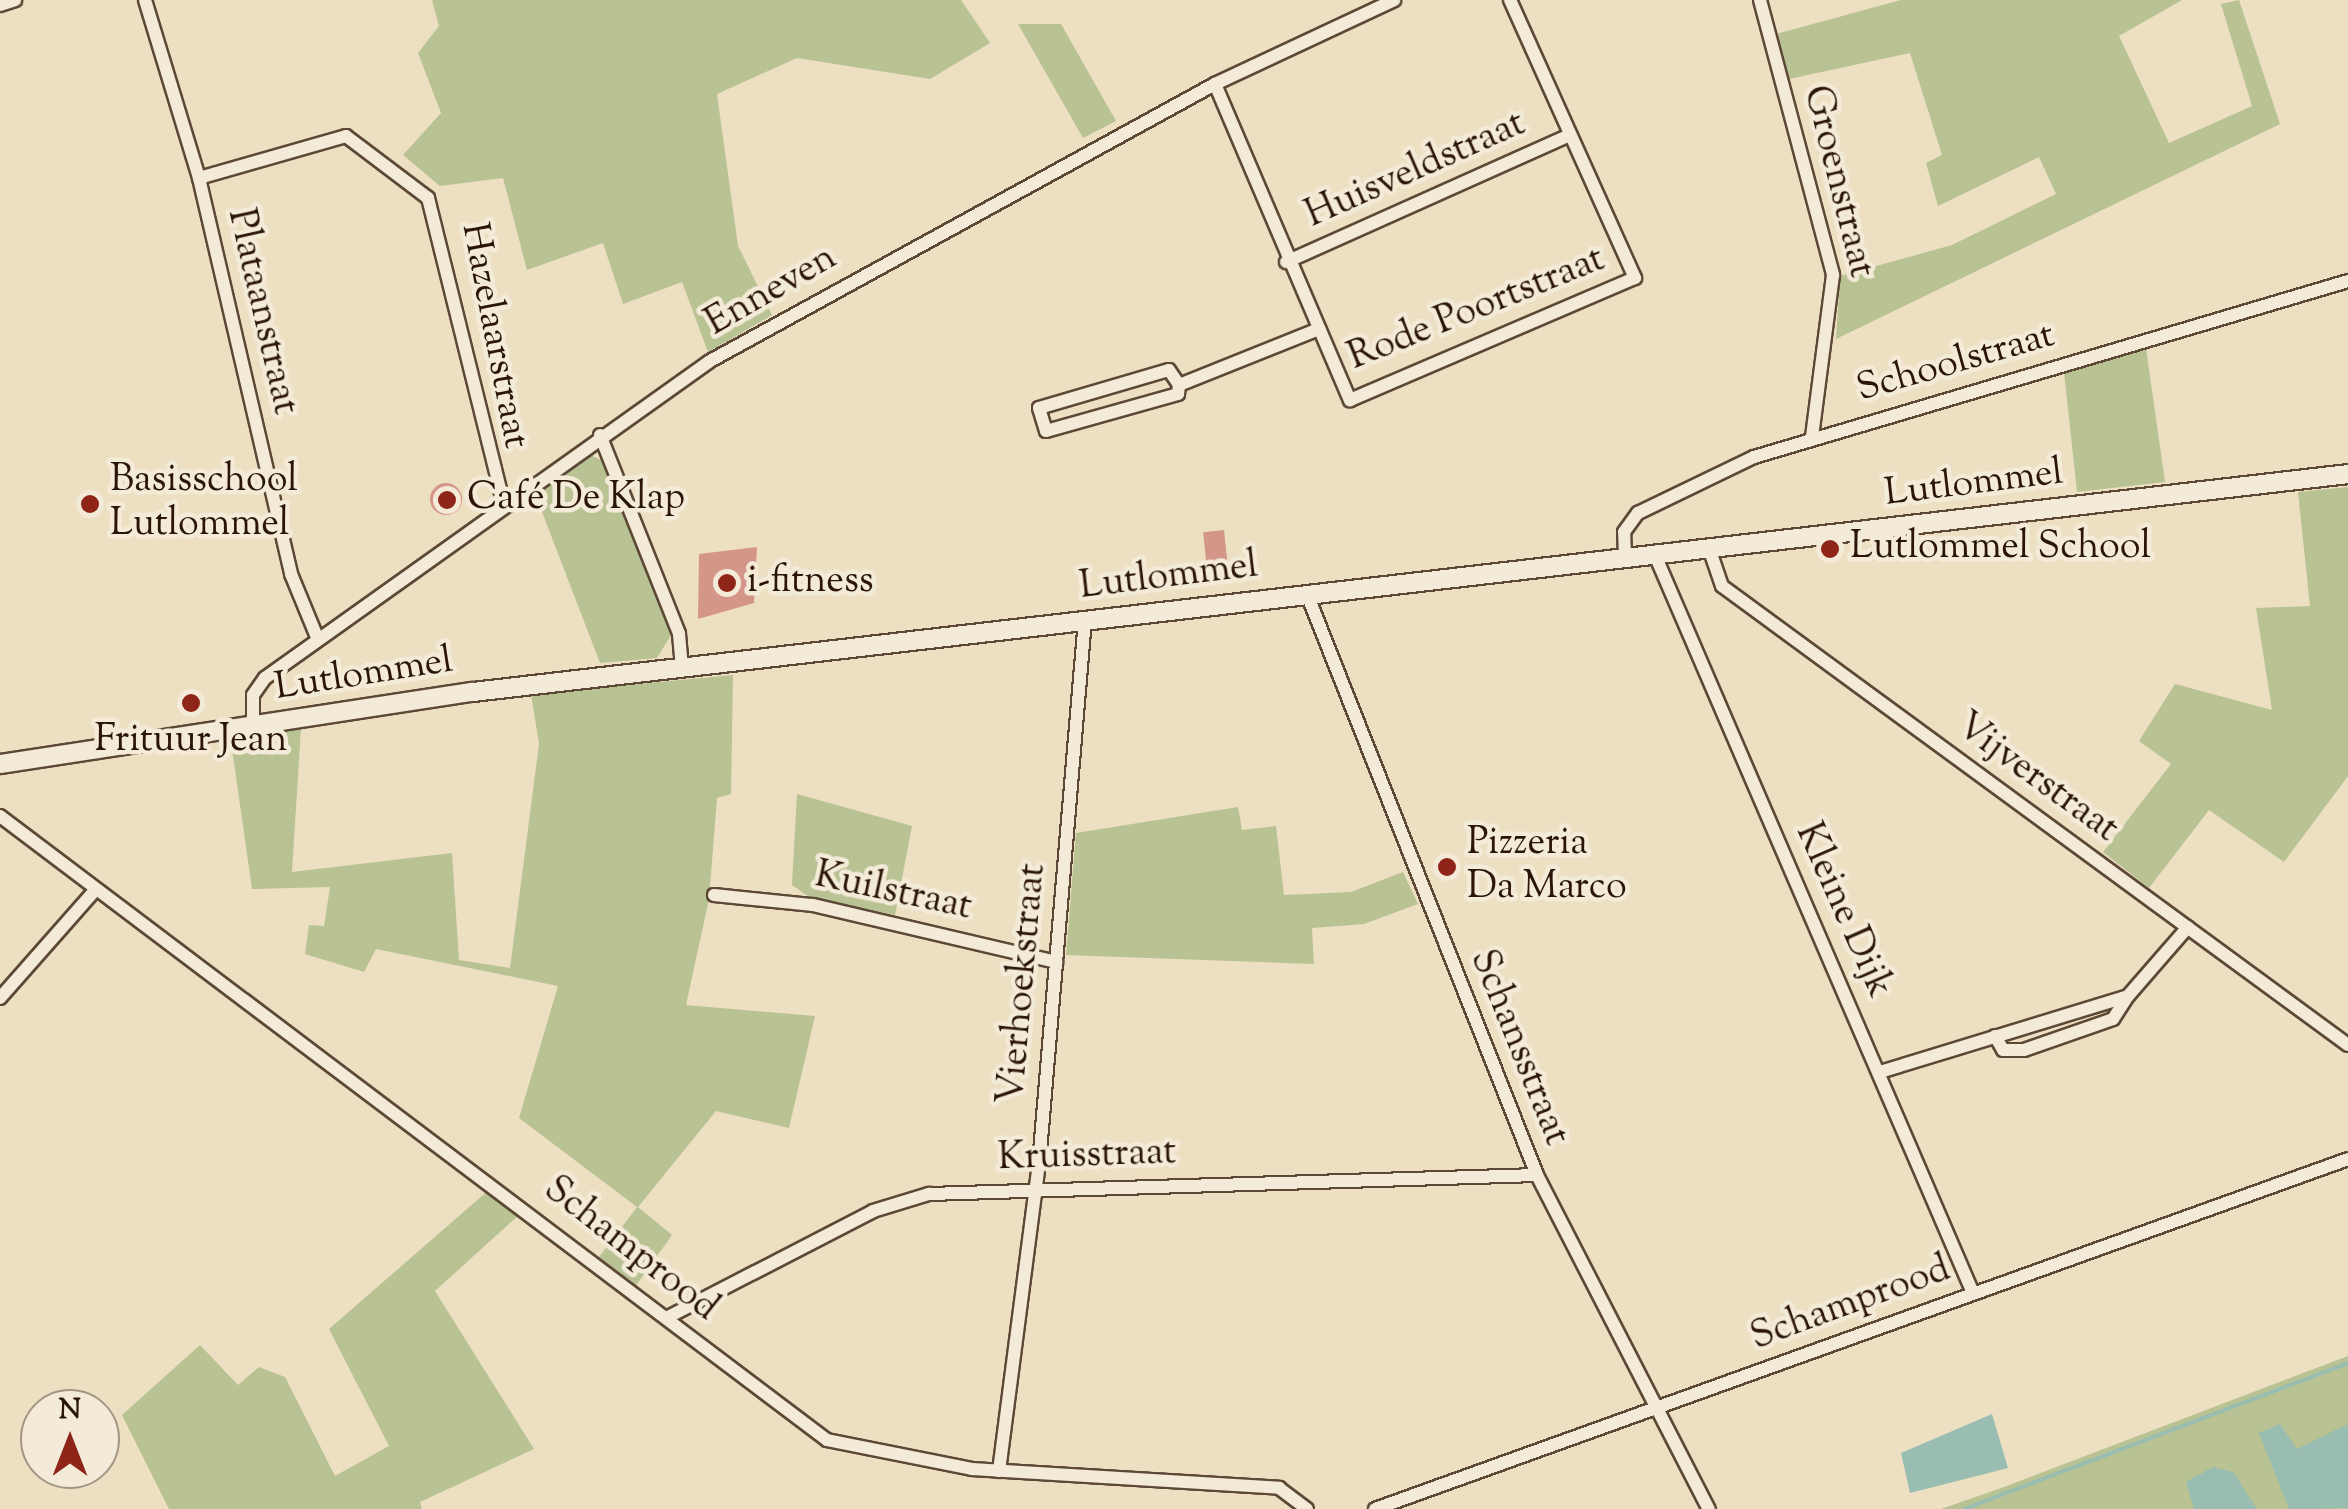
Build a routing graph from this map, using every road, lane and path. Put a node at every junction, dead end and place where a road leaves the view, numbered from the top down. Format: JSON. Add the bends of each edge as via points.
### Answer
{"nodes":[{"id":1,"x":16,"y":0,"type":"edge"},
{"id":2,"x":146,"y":0,"type":"edge"},
{"id":3,"x":1394,"y":0,"type":"edge"},
{"id":4,"x":1510,"y":0,"type":"edge"},
{"id":5,"x":1760,"y":0,"type":"edge"},
{"id":6,"x":0,"y":6,"type":"edge"},
{"id":7,"x":1216,"y":84,"type":"junction"},
{"id":8,"x":1570,"y":135,"type":"junction"},
{"id":9,"x":199,"y":178,"type":"junction"},
{"id":10,"x":1286,"y":262,"type":"junction"},
{"id":11,"x":2348,"y":281,"type":"edge"},
{"id":12,"x":1319,"y":330,"type":"junction"},
{"id":13,"x":1180,"y":385,"type":"junction"},
{"id":14,"x":600,"y":435,"type":"junction"},
{"id":15,"x":1812,"y":438,"type":"junction"},
{"id":16,"x":2348,"y":474,"type":"edge"},
{"id":17,"x":504,"y":504,"type":"junction"},
{"id":18,"x":1709,"y":548,"type":"junction"},
{"id":19,"x":1655,"y":554,"type":"junction"},
{"id":20,"x":1625,"y":557,"type":"junction"},
{"id":21,"x":1307,"y":594,"type":"junction"},
{"id":22,"x":1085,"y":620,"type":"junction"},
{"id":23,"x":318,"y":636,"type":"junction"},
{"id":24,"x":682,"y":667,"type":"junction"},
{"id":25,"x":254,"y":725,"type":"junction"},
{"id":26,"x":0,"y":764,"type":"edge"},
{"id":27,"x":0,"y":816,"type":"edge"},
{"id":28,"x":96,"y":889,"type":"junction"},
{"id":29,"x":714,"y":895,"type":"dead end"},
{"id":30,"x":2188,"y":928,"type":"junction"},
{"id":31,"x":1056,"y":962,"type":"junction"},
{"id":32,"x":2128,"y":996,"type":"junction"},
{"id":33,"x":0,"y":998,"type":"edge"},
{"id":34,"x":1995,"y":1036,"type":"junction"},
{"id":35,"x":2348,"y":1045,"type":"edge"},
{"id":36,"x":1880,"y":1072,"type":"junction"},
{"id":37,"x":2348,"y":1159,"type":"edge"},
{"id":38,"x":1537,"y":1176,"type":"junction"},
{"id":39,"x":1035,"y":1187,"type":"junction"},
{"id":40,"x":1973,"y":1293,"type":"junction"},
{"id":41,"x":668,"y":1317,"type":"junction"},
{"id":42,"x":1659,"y":1406,"type":"junction"},
{"id":43,"x":999,"y":1471,"type":"junction"},
{"id":44,"x":1307,"y":1509,"type":"edge"},
{"id":45,"x":1375,"y":1509,"type":"edge"},
{"id":46,"x":1709,"y":1509,"type":"edge"}],
"edges":[{"from":1,"to":6,"type":"street"},
{"from":2,"to":9,"type":"street","name":"Plataanstraat"},
{"from":3,"to":7,"type":"street","name":"Enneven"},
{"from":4,"to":8,"type":"street","name":"Rode Poortstraat"},
{"from":5,"to":15,"type":"street","name":"Groenstraat","via":[[1833,275]]},
{"from":7,"to":10,"type":"street"},
{"from":7,"to":14,"type":"street","name":"Enneven","via":[[744,340]]},
{"from":8,"to":10,"type":"street","name":"Huisveldstraat"},
{"from":8,"to":12,"type":"street","name":"Rode Poortstraat","via":[[1635,278],[1350,400]]},
{"from":9,"to":17,"type":"street","name":"Hazelaarstraat","via":[[346,136],[428,198],[440,216],[490,476]]},
{"from":9,"to":23,"type":"street","name":"Plataanstraat","via":[[291,574]]},
{"from":10,"to":12,"type":"street"},
{"from":11,"to":15,"type":"street","name":"Schoolstraat"},
{"from":12,"to":13,"type":"street"},
{"from":13,"to":13,"type":"street","via":[[1169,370],[1038,408],[1046,431],[1178,394]]},
{"from":14,"to":17,"type":"street","name":"Enneven"},
{"from":14,"to":24,"type":"street","via":[[678,634]]},
{"from":15,"to":20,"type":"street","name":"Schoolstraat","via":[[1638,513],[1624,532]]},
{"from":16,"to":18,"type":"main road","name":"Lutlommel"},
{"from":17,"to":23,"type":"street","name":"Enneven"},
{"from":18,"to":19,"type":"main road","name":"Lutlommel"},
{"from":18,"to":30,"type":"street","name":"Vijverstraat","via":[[1722,586]]},
{"from":19,"to":20,"type":"main road","name":"Lutlommel"},
{"from":19,"to":36,"type":"street","name":"Kleine Dijk"},
{"from":20,"to":21,"type":"main road","name":"Lutlommel"},
{"from":21,"to":22,"type":"main road","name":"Lutlommel"},
{"from":21,"to":38,"type":"street","name":"Schansstraat"},
{"from":22,"to":24,"type":"main road","name":"Lutlommel"},
{"from":22,"to":31,"type":"street","name":"Vierhoekstraat"},
{"from":23,"to":25,"type":"street","name":"Enneven","via":[[257,687]]},
{"from":24,"to":25,"type":"main road","name":"Lutlommel"},
{"from":25,"to":26,"type":"main road","name":"Lutlommel"},
{"from":27,"to":28,"type":"street","name":"Schamprood"},
{"from":28,"to":33,"type":"street"},
{"from":28,"to":41,"type":"street","name":"Schamprood"},
{"from":29,"to":31,"type":"street","name":"Kuilstraat","via":[[813,904]]},
{"from":30,"to":32,"type":"street"},
{"from":30,"to":35,"type":"street","name":"Vijverstraat"},
{"from":31,"to":39,"type":"street","name":"Vierhoekstraat"},
{"from":32,"to":34,"type":"street"},
{"from":32,"to":34,"type":"street","via":[[2113,1019],[2024,1050],[2004,1050]]},
{"from":34,"to":36,"type":"street"},
{"from":36,"to":40,"type":"street","name":"Kleine Dijk"},
{"from":37,"to":40,"type":"street","name":"Schamprood"},
{"from":38,"to":39,"type":"street","name":"Kruisstraat"},
{"from":38,"to":42,"type":"street","name":"Schansstraat"},
{"from":39,"to":41,"type":"street","name":"Kruisstraat","via":[[899,1200]]},
{"from":39,"to":43,"type":"street","name":"Vierhoekstraat"},
{"from":40,"to":42,"type":"street","name":"Schamprood"},
{"from":41,"to":43,"type":"street","name":"Schamprood","via":[[827,1440]]},
{"from":42,"to":45,"type":"street","name":"Schamprood"},
{"from":42,"to":46,"type":"street","name":"Schansstraat"},
{"from":43,"to":44,"type":"street","name":"Schamprood","via":[[1279,1488]]}]}
